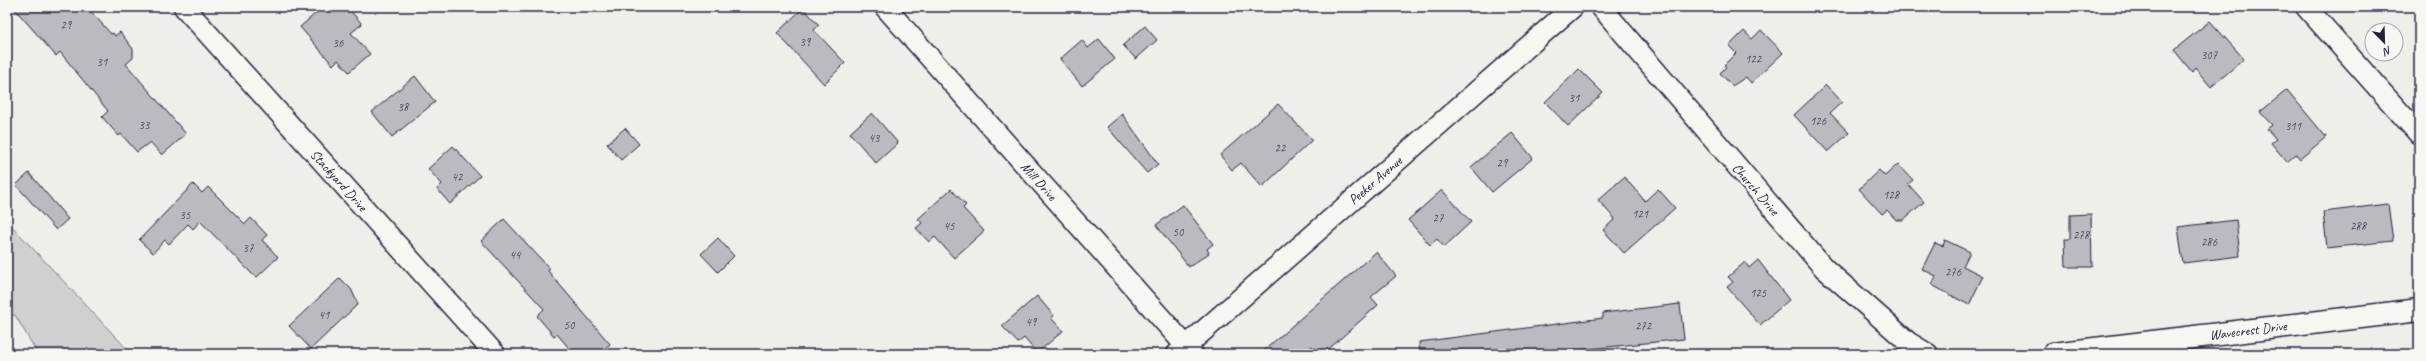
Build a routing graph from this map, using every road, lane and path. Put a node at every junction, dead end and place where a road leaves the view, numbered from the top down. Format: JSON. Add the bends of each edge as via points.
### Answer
{"nodes":[{"id":1,"x":184,"y":7,"type":"edge"},
{"id":2,"x":886,"y":7,"type":"edge"},
{"id":3,"x":1573,"y":7,"type":"edge"},
{"id":4,"x":1601,"y":7,"type":"edge"},
{"id":5,"x":2306,"y":7,"type":"edge"},
{"id":6,"x":2419,"y":134,"type":"edge"},
{"id":7,"x":2419,"y":310,"type":"edge"},
{"id":8,"x":1185,"y":351,"type":"edge"},
{"id":9,"x":495,"y":354,"type":"edge"},
{"id":10,"x":1928,"y":354,"type":"edge"},
{"id":11,"x":2053,"y":354,"type":"edge"}],
"edges":[{"from":1,"to":9,"type":"street","name":"Stackyard Drive"},
{"from":2,"to":8,"type":"street","name":"Mill Drive"},
{"from":3,"to":8,"type":"street","name":"Peeker Avenue"},
{"from":4,"to":10,"type":"street","name":"Church Drive","via":[[1824,268],[1908,342]]},
{"from":5,"to":6,"type":"street"},
{"from":7,"to":11,"type":"street","name":"Wavecrest Drive"}]}
